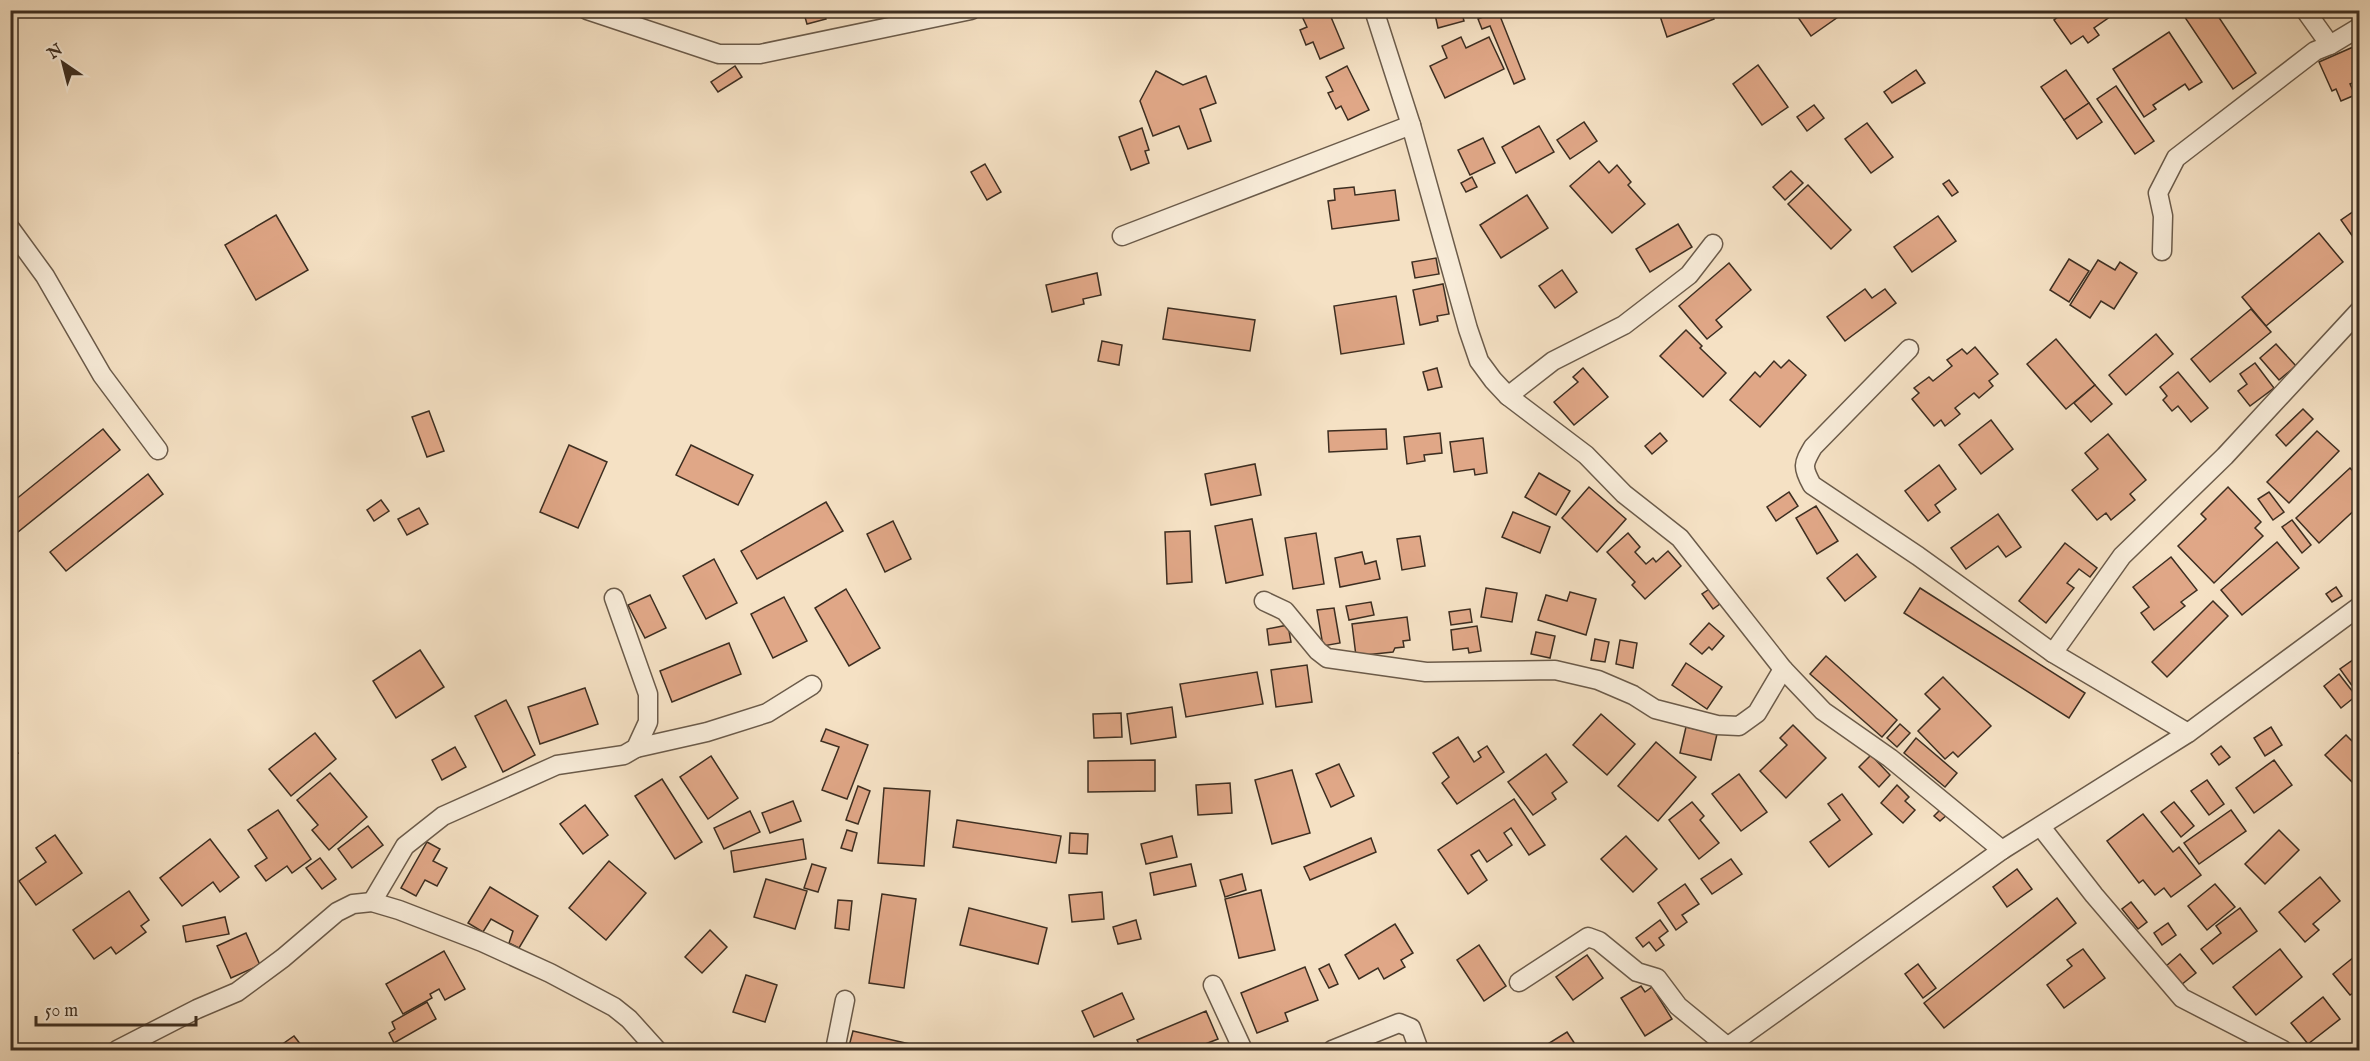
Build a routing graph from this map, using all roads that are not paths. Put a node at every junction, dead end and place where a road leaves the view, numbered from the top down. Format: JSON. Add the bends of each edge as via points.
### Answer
{"nodes":[{"id":1,"x":587,"y":10,"type":"edge"},
{"id":2,"x":970,"y":10,"type":"edge"},
{"id":3,"x":1374,"y":10,"type":"edge"},
{"id":4,"x":2306,"y":10,"type":"edge"},
{"id":5,"x":2360,"y":27,"type":"edge"},
{"id":6,"x":2330,"y":45,"type":"junction"},
{"id":7,"x":1411,"y":125,"type":"junction"},
{"id":8,"x":10,"y":228,"type":"edge"},
{"id":9,"x":1122,"y":236,"type":"dead end"},
{"id":10,"x":1713,"y":244,"type":"dead end"},
{"id":11,"x":2162,"y":251,"type":"dead end"},
{"id":12,"x":2360,"y":310,"type":"edge"},
{"id":13,"x":1909,"y":349,"type":"dead end"},
{"id":14,"x":1508,"y":396,"type":"junction"},
{"id":15,"x":158,"y":450,"type":"dead end"},
{"id":16,"x":614,"y":598,"type":"dead end"},
{"id":17,"x":1264,"y":601,"type":"dead end"},
{"id":18,"x":2360,"y":606,"type":"edge"},
{"id":19,"x":2053,"y":653,"type":"junction"},
{"id":20,"x":1784,"y":669,"type":"junction"},
{"id":21,"x":812,"y":685,"type":"dead end"},
{"id":22,"x":2188,"y":733,"type":"junction"},
{"id":23,"x":636,"y":748,"type":"junction"},
{"id":24,"x":2041,"y":827,"type":"junction"},
{"id":25,"x":2002,"y":850,"type":"junction"},
{"id":26,"x":372,"y":902,"type":"junction"},
{"id":27,"x":1519,"y":982,"type":"dead end"},
{"id":28,"x":1213,"y":985,"type":"dead end"},
{"id":29,"x":845,"y":1000,"type":"dead end"},
{"id":30,"x":1725,"y":1049,"type":"edge"},
{"id":31,"x":117,"y":1050,"type":"edge"},
{"id":32,"x":657,"y":1050,"type":"edge"},
{"id":33,"x":835,"y":1050,"type":"edge"},
{"id":34,"x":1243,"y":1050,"type":"edge"},
{"id":35,"x":1332,"y":1050,"type":"edge"},
{"id":36,"x":1419,"y":1050,"type":"edge"},
{"id":37,"x":2283,"y":1050,"type":"edge"}],
"edges":[{"from":1,"to":2,"type":"street","via":[[719,54],[760,54]]},
{"from":3,"to":7,"type":"street"},
{"from":4,"to":6,"type":"street"},
{"from":5,"to":6,"type":"street"},
{"from":6,"to":11,"type":"street","via":[[2315,51],[2176,158],[2158,193],[2163,216]]},
{"from":7,"to":9,"type":"street"},
{"from":7,"to":14,"type":"street","via":[[1479,361]]},
{"from":8,"to":15,"type":"street","via":[[45,276],[102,375]]},
{"from":10,"to":14,"type":"street","via":[[1689,275],[1624,325],[1553,362]]},
{"from":12,"to":19,"type":"street","via":[[2224,456],[2122,556]]},
{"from":13,"to":19,"type":"street","via":[[1813,447],[1804,471],[1812,485]]},
{"from":14,"to":20,"type":"street","via":[[1586,455],[1624,494],[1680,538]]},
{"from":16,"to":23,"type":"street","via":[[648,694],[648,722]]},
{"from":17,"to":20,"type":"street","via":[[1285,611],[1327,658],[1426,672],[1554,670],[1598,680],[1655,709],[1717,725],[1739,726],[1757,713]]},
{"from":18,"to":22,"type":"street"},
{"from":19,"to":22,"type":"street"},
{"from":20,"to":25,"type":"street","via":[[1823,711],[1890,758]]},
{"from":21,"to":23,"type":"street","via":[[767,713]]},
{"from":22,"to":24,"type":"street"},
{"from":23,"to":26,"type":"street","via":[[624,755],[557,765],[443,816],[405,846]]},
{"from":24,"to":25,"type":"street"},
{"from":24,"to":37,"type":"street","via":[[2094,896],[2182,998]]},
{"from":25,"to":30,"type":"street"},
{"from":26,"to":31,"type":"street","via":[[353,904],[337,912],[237,992]]},
{"from":26,"to":32,"type":"street","via":[[482,942],[550,973],[614,1007]]},
{"from":27,"to":30,"type":"street","via":[[1588,938],[1599,941],[1637,972],[1657,978],[1678,1006]]},
{"from":28,"to":34,"type":"street"},
{"from":29,"to":33,"type":"street"},
{"from":35,"to":36,"type":"street","via":[[1399,1023],[1411,1028]]}]}
